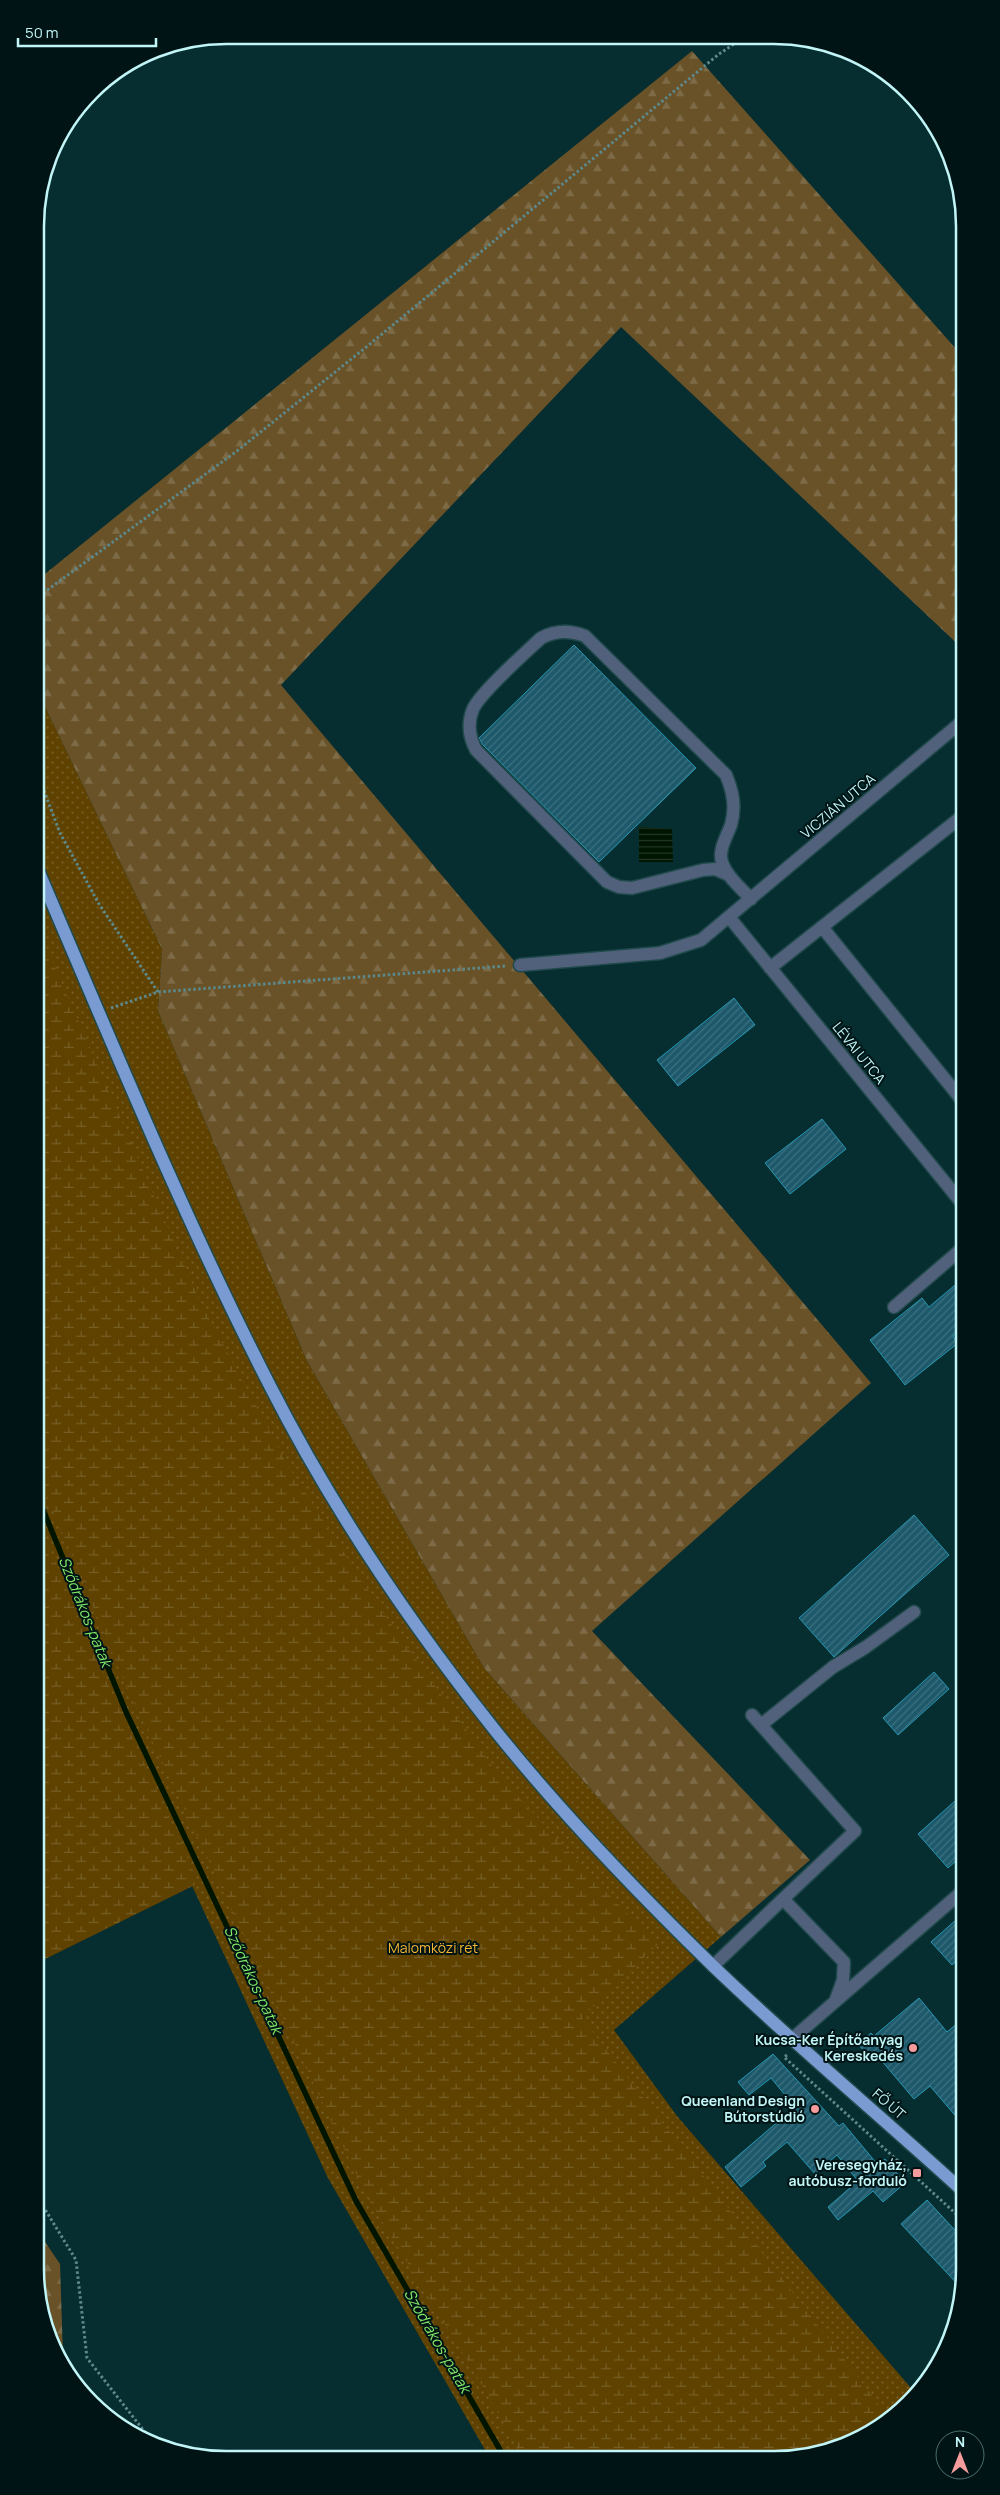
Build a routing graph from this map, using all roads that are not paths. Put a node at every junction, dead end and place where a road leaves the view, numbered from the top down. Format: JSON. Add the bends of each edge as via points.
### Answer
{"nodes":[{"id":1,"x":956,"y":727,"type":"edge"},
{"id":2,"x":956,"y":821,"type":"edge"},
{"id":3,"x":729,"y":875,"type":"junction"},
{"id":4,"x":44,"y":884,"type":"edge"},
{"id":5,"x":751,"y":899,"type":"junction"},
{"id":6,"x":730,"y":917,"type":"junction"},
{"id":7,"x":822,"y":928,"type":"junction"},
{"id":8,"x":520,"y":965,"type":"road end"},
{"id":9,"x":770,"y":968,"type":"junction"},
{"id":10,"x":956,"y":1093,"type":"edge"},
{"id":11,"x":956,"y":1196,"type":"edge"},
{"id":12,"x":956,"y":1254,"type":"edge"},
{"id":13,"x":894,"y":1307,"type":"dead end"},
{"id":14,"x":914,"y":1612,"type":"dead end"},
{"id":15,"x":956,"y":1896,"type":"edge"},
{"id":16,"x":783,"y":1899,"type":"junction"},
{"id":17,"x":713,"y":1966,"type":"junction"},
{"id":18,"x":835,"y":2001,"type":"junction"},
{"id":19,"x":795,"y":2042,"type":"junction"},
{"id":20,"x":956,"y":2185,"type":"edge"}],
"edges":[{"from":1,"to":5,"type":"street","name":"VICZIÁN UTCA"},
{"from":2,"to":7,"type":"street"},
{"from":3,"to":3,"type":"street","via":[[715,869],[703,870],[632,888],[607,882],[476,750],[469,728],[480,699],[541,638],[564,631],[586,636],[726,775],[734,806],[722,854],[722,862]]},
{"from":3,"to":5,"type":"street"},
{"from":4,"to":17,"type":"main road","name":"FŐ ÚT","via":[[167,1168],[261,1368],[355,1533],[411,1619],[496,1731],[588,1839]]},
{"from":5,"to":6,"type":"street","name":"VICZIÁN UTCA"},
{"from":6,"to":8,"type":"street","name":"VICZIÁN UTCA","via":[[701,940],[660,953]]},
{"from":6,"to":9,"type":"street","name":"LÉVAI UTCA"},
{"from":7,"to":9,"type":"street"},
{"from":7,"to":10,"type":"street"},
{"from":9,"to":11,"type":"street","name":"LÉVAI UTCA"},
{"from":12,"to":13,"type":"street"},
{"from":14,"to":16,"type":"street","via":[[756,1720],[855,1831]]},
{"from":15,"to":18,"type":"street"},
{"from":16,"to":17,"type":"street"},
{"from":16,"to":18,"type":"street","via":[[844,1962],[843,1980]]},
{"from":17,"to":19,"type":"main road","name":"FŐ ÚT"},
{"from":18,"to":19,"type":"street"},
{"from":19,"to":20,"type":"main road","name":"FŐ ÚT"}]}
